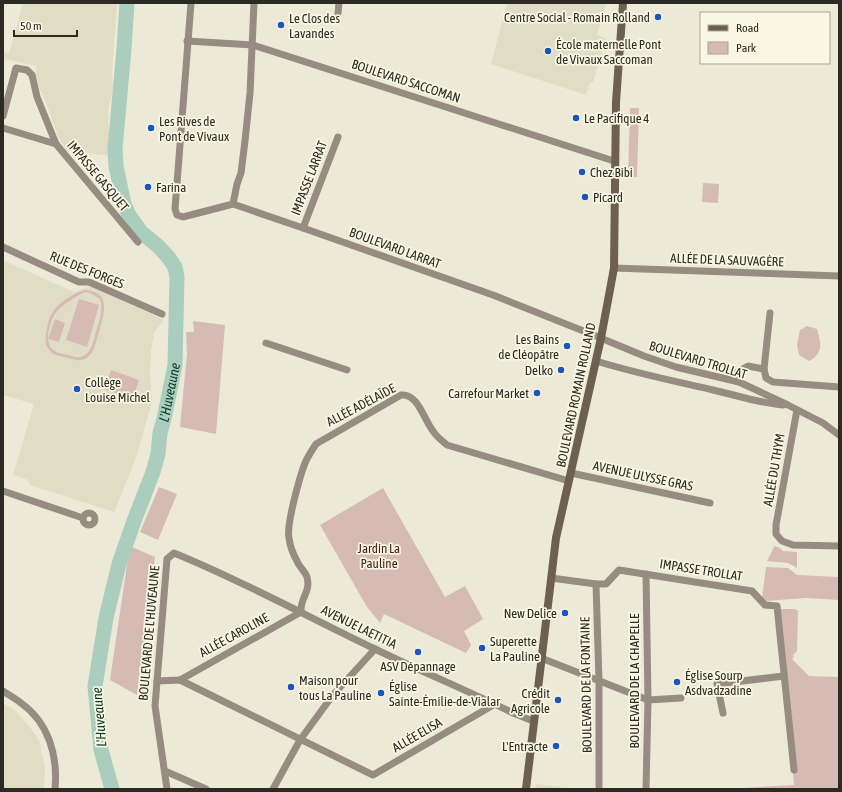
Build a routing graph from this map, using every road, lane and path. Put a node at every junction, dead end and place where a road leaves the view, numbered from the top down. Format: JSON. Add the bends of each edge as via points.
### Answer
{"nodes":[{"id":1,"x":191,"y":3,"type":"edge"},
{"id":2,"x":254,"y":3,"type":"edge"},
{"id":3,"x":339,"y":3,"type":"edge"},
{"id":4,"x":623,"y":3,"type":"edge"},
{"id":5,"x":338,"y":13,"type":"dead end"},
{"id":6,"x":187,"y":41,"type":"junction"},
{"id":7,"x":253,"y":45,"type":"junction"},
{"id":8,"x":3,"y":116,"type":"edge"},
{"id":9,"x":3,"y":128,"type":"edge"},
{"id":10,"x":338,"y":138,"type":"dead end"},
{"id":11,"x":56,"y":144,"type":"junction"},
{"id":12,"x":614,"y":161,"type":"junction"},
{"id":13,"x":233,"y":204,"type":"junction"},
{"id":14,"x":303,"y":228,"type":"junction"},
{"id":15,"x":138,"y":242,"type":"dead end"},
{"id":16,"x":3,"y":247,"type":"edge"},
{"id":17,"x":614,"y":268,"type":"junction"},
{"id":18,"x":839,"y":276,"type":"edge"},
{"id":19,"x":770,"y":313,"type":"dead end"},
{"id":20,"x":162,"y":314,"type":"dead end"},
{"id":21,"x":601,"y":338,"type":"junction"},
{"id":22,"x":266,"y":343,"type":"dead end"},
{"id":23,"x":596,"y":361,"type":"junction"},
{"id":24,"x":764,"y":369,"type":"junction"},
{"id":25,"x":347,"y":370,"type":"dead end"},
{"id":26,"x":741,"y":370,"type":"junction"},
{"id":27,"x":728,"y":379,"type":"junction"},
{"id":28,"x":739,"y":382,"type":"junction"},
{"id":29,"x":839,"y":387,"type":"edge"},
{"id":30,"x":788,"y":405,"type":"junction"},
{"id":31,"x":797,"y":410,"type":"junction"},
{"id":32,"x":839,"y":434,"type":"edge"},
{"id":33,"x":570,"y":477,"type":"junction"},
{"id":34,"x":3,"y":491,"type":"edge"},
{"id":35,"x":710,"y":503,"type":"dead end"},
{"id":36,"x":83,"y":518,"type":"dead end"},
{"id":37,"x":839,"y":546,"type":"edge"},
{"id":38,"x":174,"y":554,"type":"joint"},
{"id":39,"x":646,"y":574,"type":"junction"},
{"id":40,"x":551,"y":578,"type":"junction"},
{"id":41,"x":596,"y":584,"type":"junction"},
{"id":42,"x":301,"y":612,"type":"junction"},
{"id":43,"x":375,"y":649,"type":"junction"},
{"id":44,"x":541,"y":658,"type":"junction"},
{"id":45,"x":784,"y":676,"type":"junction"},
{"id":46,"x":180,"y":680,"type":"junction"},
{"id":47,"x":157,"y":681,"type":"junction"},
{"id":48,"x":599,"y":681,"type":"junction"},
{"id":49,"x":3,"y":692,"type":"edge"},
{"id":50,"x":681,"y":698,"type":"dead end"},
{"id":51,"x":648,"y":700,"type":"junction"},
{"id":52,"x":495,"y":704,"type":"junction"},
{"id":53,"x":723,"y":713,"type":"dead end"},
{"id":54,"x":533,"y":721,"type":"junction"},
{"id":55,"x":300,"y":740,"type":"junction"},
{"id":56,"x":794,"y":770,"type":"dead end"},
{"id":57,"x":165,"y":771,"type":"junction"},
{"id":58,"x":373,"y":775,"type":"joint"},
{"id":59,"x":599,"y":786,"type":"dead end"},
{"id":60,"x":55,"y":789,"type":"edge"},
{"id":61,"x":167,"y":789,"type":"edge"},
{"id":62,"x":206,"y":789,"type":"edge"},
{"id":63,"x":274,"y":789,"type":"edge"},
{"id":64,"x":526,"y":789,"type":"edge"},
{"id":65,"x":646,"y":789,"type":"edge"}],
"edges":[{"from":1,"to":6,"type":"street"},
{"from":2,"to":7,"type":"street"},
{"from":3,"to":5,"type":"street"},
{"from":4,"to":12,"type":"main road","name":"BOULEVARD ROMAIN ROLLAND"},
{"from":6,"to":7,"type":"street","name":"BOULEVARD SACCOMAN"},
{"from":6,"to":13,"type":"street","via":[[175,209],[177,215],[183,217]]},
{"from":7,"to":12,"type":"street","name":"BOULEVARD SACCOMAN"},
{"from":7,"to":13,"type":"street","via":[[241,173]]},
{"from":8,"to":11,"type":"street","name":"IMPASSE GASQUET","via":[[16,68],[27,70],[32,75],[37,97]]},
{"from":9,"to":11,"type":"street"},
{"from":10,"to":14,"type":"street","name":"IMPASSE LARRAT"},
{"from":11,"to":15,"type":"street","name":"IMPASSE GASQUET"},
{"from":12,"to":17,"type":"main road","name":"BOULEVARD ROMAIN ROLLAND"},
{"from":13,"to":14,"type":"street","name":"BOULEVARD LARRAT"},
{"from":14,"to":21,"type":"street","name":"BOULEVARD LARRAT","via":[[493,295]]},
{"from":16,"to":20,"type":"street","name":"RUE DES FORGES","via":[[78,282],[89,282]]},
{"from":17,"to":18,"type":"street","name":"ALLÉE DE LA SAUVAGÈRE"},
{"from":17,"to":21,"type":"main road","name":"BOULEVARD ROMAIN ROLLAND"},
{"from":19,"to":24,"type":"street"},
{"from":21,"to":23,"type":"main road","name":"BOULEVARD ROMAIN ROLLAND"},
{"from":21,"to":27,"type":"street","name":"BOULEVARD TROLLAT","via":[[676,367]]},
{"from":22,"to":25,"type":"street"},
{"from":23,"to":30,"type":"street","name":"BOULEVARD TROLLAT","via":[[766,403]]},
{"from":23,"to":33,"type":"main road","name":"BOULEVARD ROMAIN ROLLAND"},
{"from":24,"to":26,"type":"street","via":[[748,366]]},
{"from":24,"to":29,"type":"street","via":[[766,378],[773,382]]},
{"from":26,"to":27,"type":"street"},
{"from":26,"to":28,"type":"street"},
{"from":27,"to":28,"type":"street","name":"BOULEVARD TROLLAT"},
{"from":28,"to":30,"type":"street","name":"BOULEVARD TROLLAT"},
{"from":30,"to":31,"type":"street","name":"BOULEVARD TROLLAT"},
{"from":31,"to":32,"type":"street","name":"BOULEVARD TROLLAT"},
{"from":31,"to":37,"type":"street","name":"ALLÉE DU THYM","via":[[776,534],[782,541],[793,545]]},
{"from":33,"to":35,"type":"street","name":"AVENUE ULYSSE GRAS"},
{"from":33,"to":40,"type":"main road","name":"BOULEVARD ROMAIN ROLLAND","via":[[556,538]]},
{"from":33,"to":42,"type":"street","name":"ALLÉE ADÉLAÏDE","via":[[447,445],[433,432],[415,400],[405,394],[401,395],[316,444],[310,452],[288,528],[292,550],[307,577],[308,591],[300,604]]},
{"from":34,"to":36,"type":"street"},
{"from":38,"to":42,"type":"street","name":"AVENUE LAETITIA"},
{"from":38,"to":47,"type":"street","name":"BOULEVARD DE L'HUVEAUNE","via":[[167,559]]},
{"from":39,"to":41,"type":"street","name":"IMPASSE TROLLAT","via":[[619,570],[606,584]]},
{"from":39,"to":45,"type":"street","name":"IMPASSE TROLLAT","via":[[752,591],[765,605],[778,606]]},
{"from":39,"to":51,"type":"street","name":"BOULEVARD DE LA CHAPELLE"},
{"from":40,"to":41,"type":"street"},
{"from":40,"to":44,"type":"main road","name":"BOULEVARD ROMAIN ROLLAND"},
{"from":41,"to":48,"type":"street","name":"BOULEVARD DE LA FONTAINE"},
{"from":42,"to":43,"type":"street","name":"AVENUE LAETITIA"},
{"from":42,"to":46,"type":"street","name":"ALLÉE CAROLINE"},
{"from":43,"to":52,"type":"street","name":"AVENUE LAETITIA"},
{"from":43,"to":55,"type":"street","via":[[333,695]]},
{"from":44,"to":48,"type":"street"},
{"from":44,"to":54,"type":"main road","name":"BOULEVARD ROMAIN ROLLAND"},
{"from":45,"to":53,"type":"street","via":[[717,684]]},
{"from":45,"to":56,"type":"street","name":"IMPASSE TROLLAT"},
{"from":46,"to":47,"type":"street","name":"ALLÉE CAROLINE"},
{"from":46,"to":55,"type":"street","name":"ALLÉE CAROLINE"},
{"from":47,"to":57,"type":"street","name":"BOULEVARD DE L'HUVEAUNE","via":[[155,706]]},
{"from":48,"to":51,"type":"street"},
{"from":48,"to":59,"type":"street","name":"BOULEVARD DE LA FONTAINE"},
{"from":49,"to":60,"type":"street","via":[[31,712],[44,729],[54,752]]},
{"from":50,"to":51,"type":"street"},
{"from":51,"to":65,"type":"street","name":"BOULEVARD DE LA CHAPELLE"},
{"from":52,"to":54,"type":"street","name":"AVENUE LAETITIA"},
{"from":52,"to":58,"type":"street","name":"ALLÉE ELISA"},
{"from":54,"to":64,"type":"main road","name":"BOULEVARD ROMAIN ROLLAND"},
{"from":55,"to":58,"type":"street","name":"ALLÉE CAROLINE"},
{"from":55,"to":63,"type":"street"},
{"from":57,"to":61,"type":"street","name":"BOULEVARD DE L'HUVEAUNE"},
{"from":57,"to":62,"type":"street"}]}
